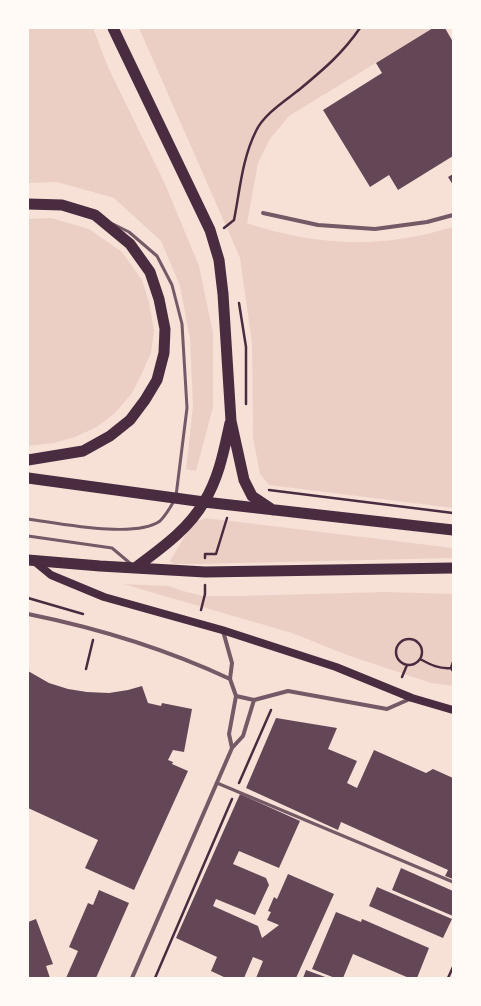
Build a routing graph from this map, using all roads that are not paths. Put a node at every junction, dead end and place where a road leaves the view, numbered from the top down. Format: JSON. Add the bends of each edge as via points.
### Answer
{"nodes":[{"id":1,"x":113,"y":28,"type":"edge"},
{"id":2,"x":28,"y":204,"type":"edge"},
{"id":3,"x":263,"y":213,"type":"dead end"},
{"id":4,"x":95,"y":215,"type":"junction"},
{"id":5,"x":453,"y":215,"type":"edge"},
{"id":6,"x":231,"y":421,"type":"junction"},
{"id":7,"x":28,"y":460,"type":"edge"},
{"id":8,"x":28,"y":478,"type":"edge"},
{"id":9,"x":176,"y":499,"type":"junction"},
{"id":10,"x":204,"y":502,"type":"junction"},
{"id":11,"x":272,"y":510,"type":"junction"},
{"id":12,"x":28,"y":519,"type":"edge"},
{"id":13,"x":453,"y":530,"type":"edge"},
{"id":14,"x":28,"y":536,"type":"edge"},
{"id":15,"x":30,"y":561,"type":"edge"},
{"id":16,"x":135,"y":568,"type":"junction"},
{"id":17,"x":453,"y":568,"type":"edge"},
{"id":18,"x":28,"y":614,"type":"edge"},
{"id":19,"x":222,"y":630,"type":"junction"},
{"id":20,"x":230,"y":679,"type":"junction"},
{"id":21,"x":236,"y":696,"type":"junction"},
{"id":22,"x":412,"y":698,"type":"junction"},
{"id":23,"x":254,"y":700,"type":"junction"},
{"id":24,"x":453,"y":710,"type":"edge"},
{"id":25,"x":232,"y":748,"type":"junction"},
{"id":26,"x":217,"y":783,"type":"junction"},
{"id":27,"x":453,"y":882,"type":"edge"},
{"id":28,"x":132,"y":978,"type":"edge"}],
"edges":[{"from":1,"to":6,"type":"highway","via":[[210,230],[219,260],[223,294]]},
{"from":2,"to":4,"type":"highway","via":[[62,205]]},
{"from":3,"to":5,"type":"street","via":[[318,225],[375,229],[427,222]]},
{"from":4,"to":7,"type":"highway","via":[[130,244],[150,272],[160,299],[165,329],[164,353],[157,380],[130,420],[110,436],[83,450]]},
{"from":4,"to":9,"type":"lane","via":[[129,232],[157,256],[172,285],[182,324],[187,408]]},
{"from":6,"to":10,"type":"highway","via":[[218,472]]},
{"from":6,"to":11,"type":"highway","via":[[244,480],[252,496]]},
{"from":8,"to":9,"type":"highway"},
{"from":9,"to":10,"type":"highway"},
{"from":9,"to":12,"type":"lane","via":[[159,522],[122,530]]},
{"from":10,"to":11,"type":"highway"},
{"from":10,"to":16,"type":"highway","via":[[173,539]]},
{"from":11,"to":13,"type":"highway"},
{"from":14,"to":16,"type":"lane","via":[[112,548]]},
{"from":15,"to":16,"type":"highway"},
{"from":15,"to":19,"type":"main road","via":[[51,576],[104,597]]},
{"from":16,"to":17,"type":"highway","via":[[205,572]]},
{"from":18,"to":20,"type":"street","via":[[120,637],[198,664]]},
{"from":19,"to":20,"type":"street","via":[[232,663]]},
{"from":19,"to":22,"type":"main road","via":[[336,667]]},
{"from":20,"to":21,"type":"street"},
{"from":21,"to":23,"type":"street"},
{"from":21,"to":25,"type":"street","via":[[229,734]]},
{"from":22,"to":23,"type":"street","via":[[387,709],[288,691]]},
{"from":22,"to":24,"type":"main road"},
{"from":23,"to":25,"type":"street","via":[[243,736]]},
{"from":25,"to":26,"type":"street"},
{"from":26,"to":27,"type":"lane"},
{"from":26,"to":28,"type":"street"}]}
